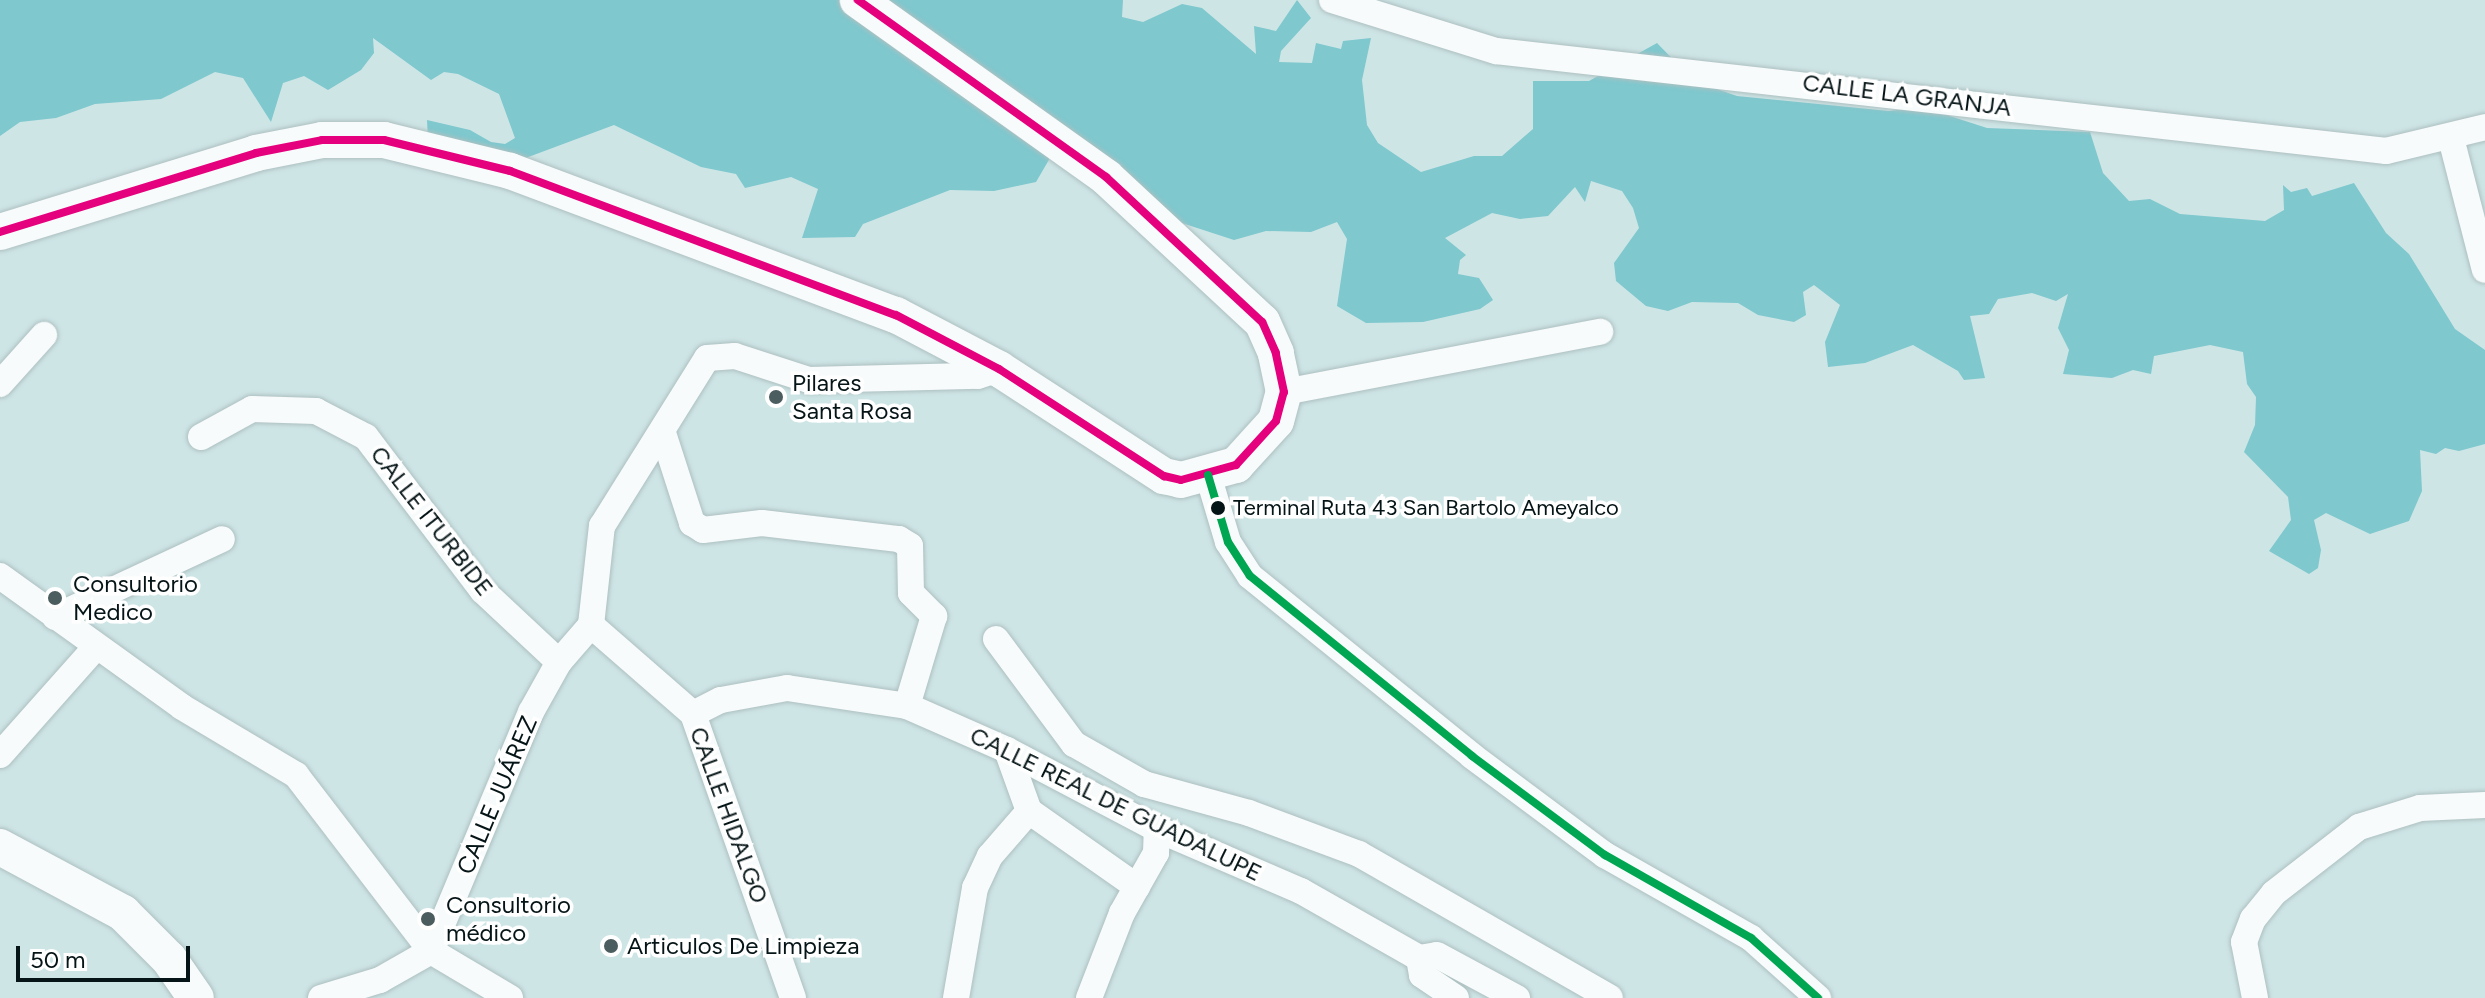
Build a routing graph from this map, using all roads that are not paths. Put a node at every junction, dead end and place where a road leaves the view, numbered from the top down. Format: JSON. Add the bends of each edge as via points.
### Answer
{"nodes":[{"id":1,"x":858,"y":0,"type":"edge"},
{"id":2,"x":1332,"y":0,"type":"edge"},
{"id":3,"x":2485,"y":127,"type":"edge"},
{"id":4,"x":2451,"y":138,"type":"junction"},
{"id":5,"x":0,"y":232,"type":"edge"},
{"id":6,"x":2485,"y":270,"type":"edge"},
{"id":7,"x":1600,"y":332,"type":"dead end"},
{"id":8,"x":44,"y":335,"type":"dead end"},
{"id":9,"x":999,"y":369,"type":"junction"},
{"id":10,"x":0,"y":384,"type":"edge"},
{"id":11,"x":1284,"y":392,"type":"junction"},
{"id":12,"x":663,"y":433,"type":"junction"},
{"id":13,"x":201,"y":437,"type":"dead end"},
{"id":14,"x":1208,"y":475,"type":"junction"},
{"id":15,"x":222,"y":539,"type":"dead end"},
{"id":16,"x":0,"y":576,"type":"edge"},
{"id":17,"x":55,"y":617,"type":"junction"},
{"id":18,"x":591,"y":625,"type":"junction"},
{"id":19,"x":996,"y":639,"type":"dead end"},
{"id":20,"x":96,"y":647,"type":"junction"},
{"id":21,"x":559,"y":662,"type":"junction"},
{"id":22,"x":907,"y":706,"type":"junction"},
{"id":23,"x":693,"y":714,"type":"junction"},
{"id":24,"x":1007,"y":750,"type":"junction"},
{"id":25,"x":0,"y":755,"type":"edge"},
{"id":26,"x":2485,"y":805,"type":"edge"},
{"id":27,"x":1029,"y":811,"type":"junction"},
{"id":28,"x":1157,"y":829,"type":"junction"},
{"id":29,"x":0,"y":847,"type":"edge"},
{"id":30,"x":1137,"y":887,"type":"junction"},
{"id":31,"x":431,"y":951,"type":"junction"},
{"id":32,"x":1419,"y":958,"type":"junction"},
{"id":33,"x":196,"y":998,"type":"edge"},
{"id":34,"x":321,"y":998,"type":"edge"},
{"id":35,"x":510,"y":998,"type":"edge"},
{"id":36,"x":793,"y":998,"type":"edge"},
{"id":37,"x":956,"y":998,"type":"edge"},
{"id":38,"x":1089,"y":998,"type":"edge"},
{"id":39,"x":1456,"y":998,"type":"edge"},
{"id":40,"x":1517,"y":998,"type":"edge"},
{"id":41,"x":1610,"y":998,"type":"edge"},
{"id":42,"x":1818,"y":998,"type":"edge"},
{"id":43,"x":2255,"y":998,"type":"edge"}],
"edges":[{"from":1,"to":11,"type":"street","via":[[1106,177],[1158,221],[1262,322],[1276,353]]},
{"from":2,"to":4,"type":"street","name":"CALLE LA GRANJA","via":[[1496,51],[2386,151]]},
{"from":3,"to":4,"type":"street","name":"CALLE LA GRANJA"},
{"from":4,"to":6,"type":"street"},
{"from":5,"to":9,"type":"street","via":[[256,153],[322,140],[384,140],[510,171],[833,288]]},
{"from":7,"to":11,"type":"street"},
{"from":8,"to":10,"type":"street"},
{"from":9,"to":12,"type":"street","via":[[978,376],[809,380],[719,353],[697,368]]},
{"from":9,"to":14,"type":"street","via":[[1164,476],[1181,480]]},
{"from":11,"to":14,"type":"street","via":[[1276,421],[1256,448],[1236,465]]},
{"from":12,"to":18,"type":"street","via":[[602,526]]},
{"from":12,"to":22,"type":"street","via":[[697,528],[762,523],[899,539],[913,551],[911,593],[934,616]]},
{"from":13,"to":21,"type":"street","name":"CALLE ITURBIDE","via":[[252,409],[316,411],[366,437],[483,591]]},
{"from":14,"to":42,"type":"street","via":[[1228,542],[1250,576],[1472,756],[1605,855],[1751,938]]},
{"from":15,"to":17,"type":"street"},
{"from":16,"to":17,"type":"street"},
{"from":17,"to":20,"type":"street"},
{"from":18,"to":21,"type":"street","name":"CALLE JUÁREZ"},
{"from":18,"to":23,"type":"street","name":"CALLE HIDALGO"},
{"from":19,"to":41,"type":"street","via":[[1074,744],[1144,784],[1249,813],[1359,854]]},
{"from":20,"to":25,"type":"street"},
{"from":20,"to":31,"type":"street","via":[[182,707],[296,775]]},
{"from":21,"to":31,"type":"street","name":"CALLE JUÁREZ","via":[[485,814]]},
{"from":22,"to":23,"type":"street","name":"CALLE REAL DE GUADALUPE","via":[[787,688],[721,700]]},
{"from":22,"to":24,"type":"street","name":"CALLE REAL DE GUADALUPE"},
{"from":23,"to":36,"type":"street","name":"CALLE HIDALGO"},
{"from":24,"to":27,"type":"street"},
{"from":24,"to":28,"type":"street","name":"CALLE REAL DE GUADALUPE"},
{"from":26,"to":43,"type":"street","via":[[2420,808],[2359,827],[2274,893],[2253,919],[2244,942]]},
{"from":27,"to":30,"type":"street"},
{"from":27,"to":37,"type":"street","via":[[990,856],[975,888]]},
{"from":28,"to":30,"type":"street","via":[[1156,853]]},
{"from":28,"to":32,"type":"street","name":"CALLE REAL DE GUADALUPE","via":[[1301,891]]},
{"from":29,"to":33,"type":"street","via":[[123,913],[169,959]]},
{"from":30,"to":38,"type":"street"},
{"from":31,"to":34,"type":"street","via":[[380,980]]},
{"from":31,"to":35,"type":"street"},
{"from":32,"to":39,"type":"street","via":[[1422,975]]},
{"from":32,"to":40,"type":"street","name":"CALLE REAL DE GUADALUPE","via":[[1437,955]]}]}
